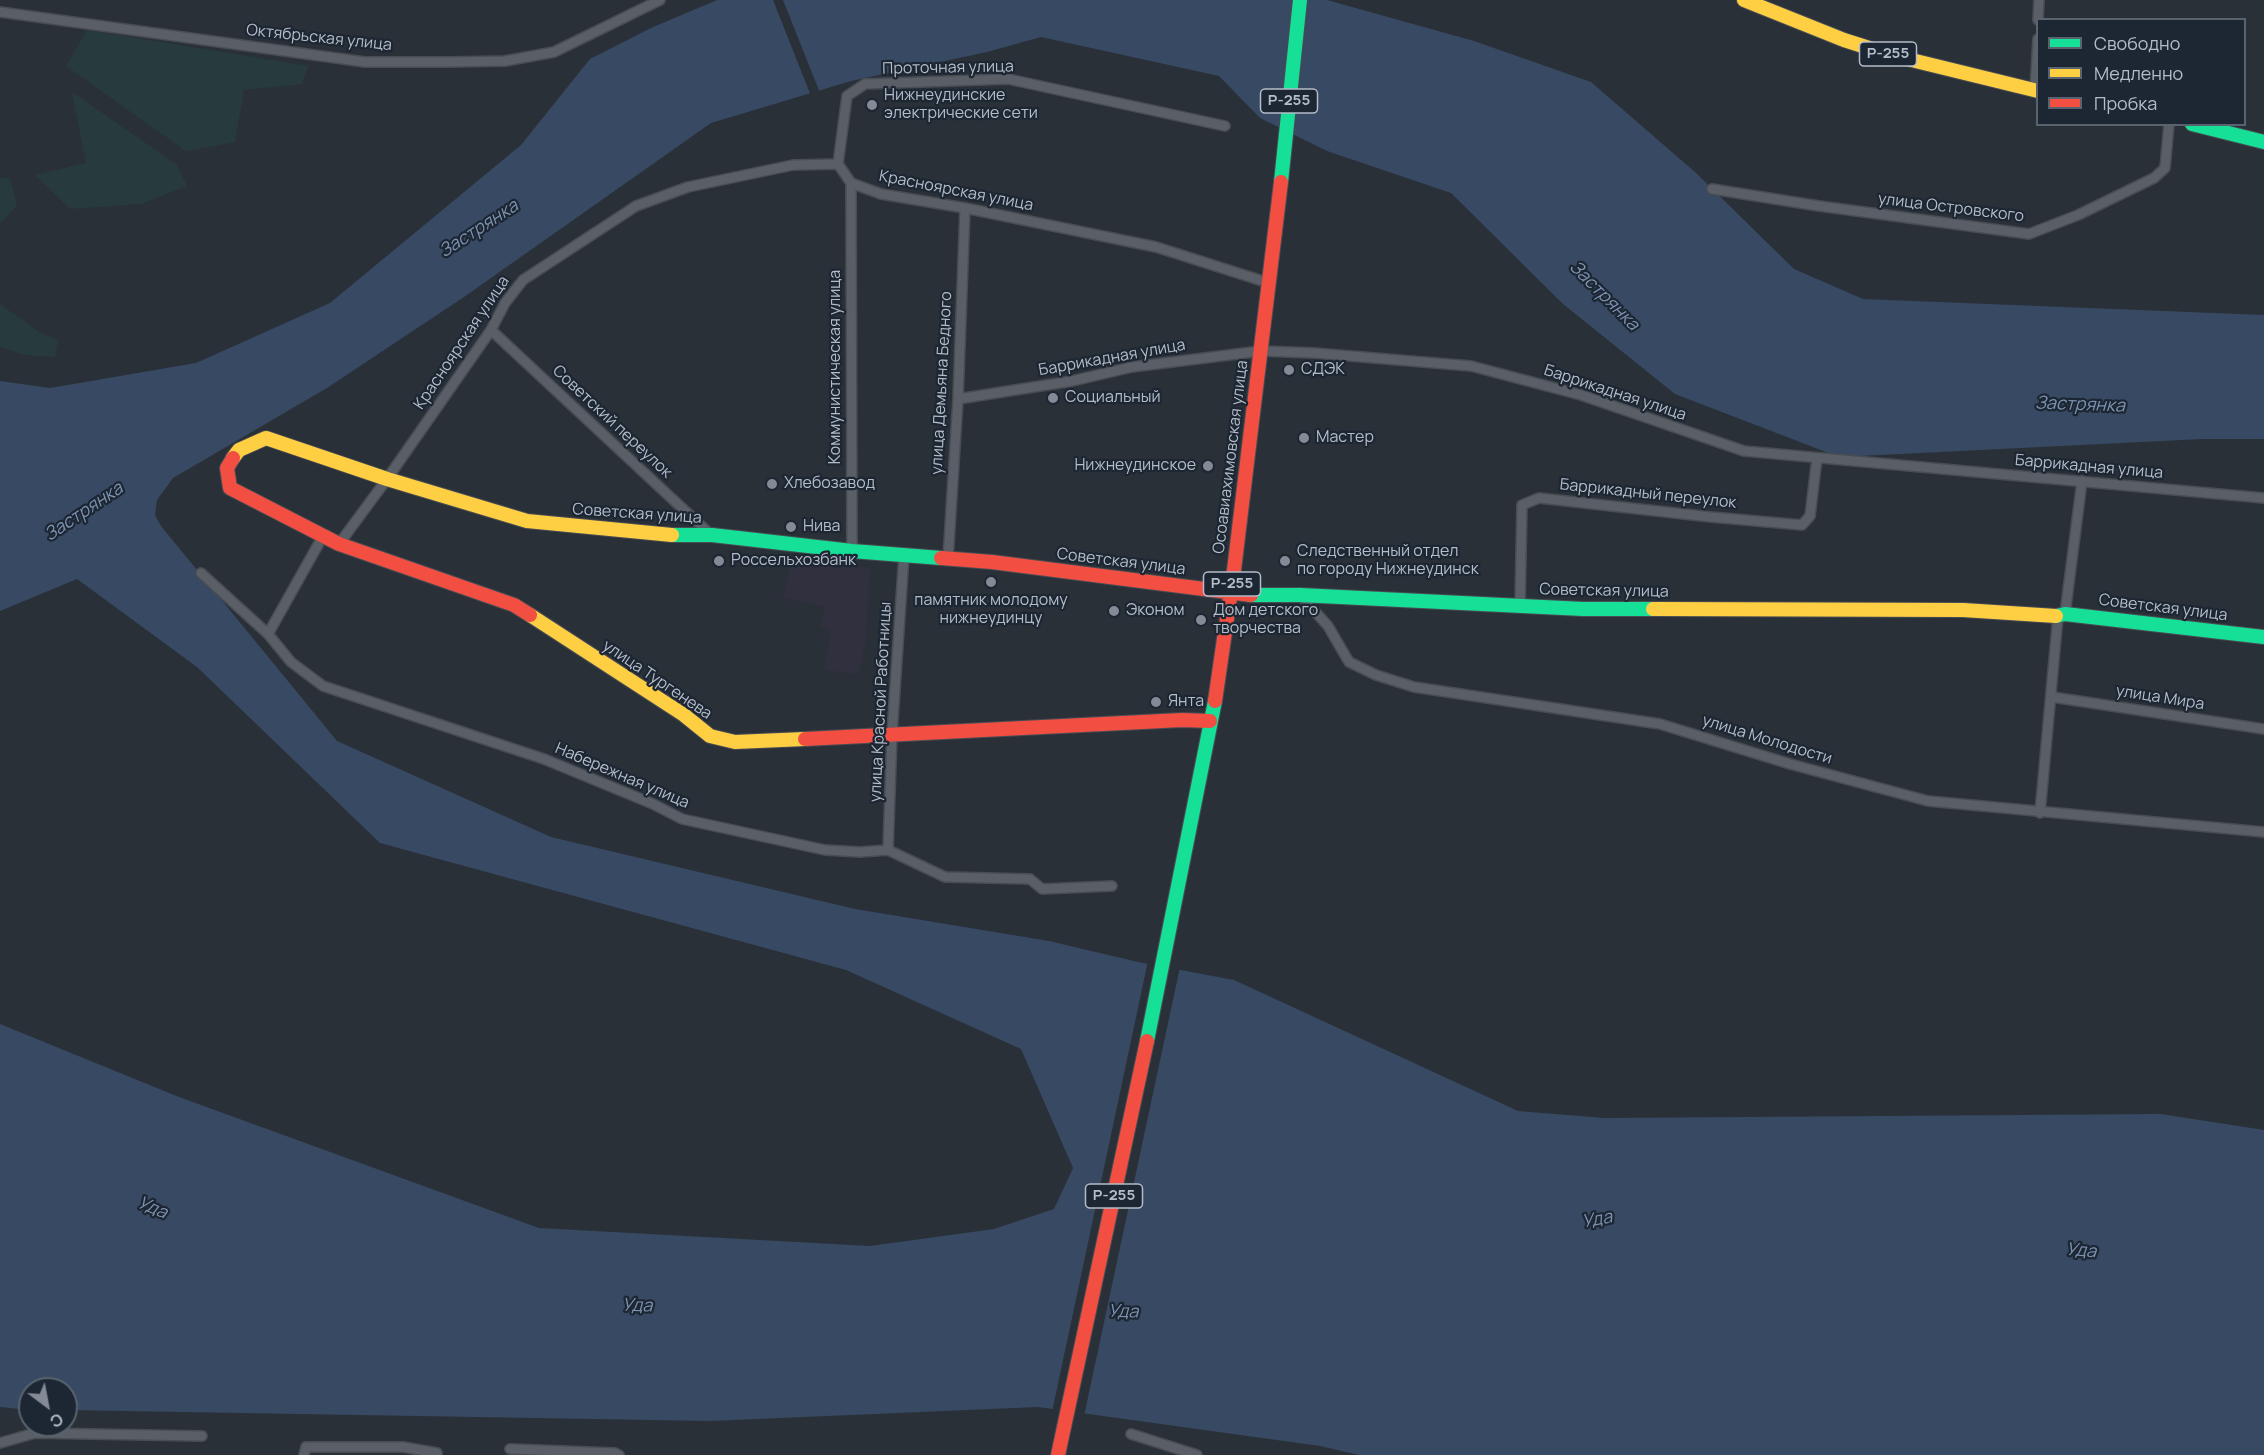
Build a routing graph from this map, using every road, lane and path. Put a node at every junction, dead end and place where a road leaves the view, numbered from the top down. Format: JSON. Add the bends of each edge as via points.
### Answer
{"nodes":[{"id":1,"x":660,"y":0,"type":"edge"},
{"id":2,"x":1300,"y":0,"type":"edge"},
{"id":3,"x":1744,"y":0,"type":"edge"},
{"id":4,"x":2039,"y":0,"type":"edge"},
{"id":5,"x":0,"y":12,"type":"edge"},
{"id":6,"x":2038,"y":18,"type":"edge"},
{"id":7,"x":2036,"y":90,"type":"edge"},
{"id":8,"x":1225,"y":126,"type":"dead end"},
{"id":9,"x":2169,"y":126,"type":"edge"},
{"id":10,"x":2200,"y":126,"type":"edge"},
{"id":11,"x":2264,"y":142,"type":"edge"},
{"id":12,"x":838,"y":164,"type":"junction"},
{"id":13,"x":851,"y":183,"type":"junction"},
{"id":14,"x":1712,"y":189,"type":"dead end"},
{"id":15,"x":965,"y":208,"type":"junction"},
{"id":16,"x":1269,"y":283,"type":"junction"},
{"id":17,"x":491,"y":330,"type":"junction"},
{"id":18,"x":1261,"y":351,"type":"junction"},
{"id":19,"x":958,"y":399,"type":"junction"},
{"id":20,"x":1817,"y":458,"type":"junction"},
{"id":21,"x":387,"y":479,"type":"junction"},
{"id":22,"x":2082,"y":481,"type":"junction"},
{"id":23,"x":230,"y":488,"type":"joint"},
{"id":24,"x":2264,"y":498,"type":"edge"},
{"id":25,"x":712,"y":535,"type":"junction"},
{"id":26,"x":323,"y":536,"type":"junction"},
{"id":27,"x":339,"y":543,"type":"junction"},
{"id":28,"x":852,"y":551,"type":"junction"},
{"id":29,"x":904,"y":555,"type":"junction"},
{"id":30,"x":948,"y":559,"type":"junction"},
{"id":31,"x":201,"y":573,"type":"dead end"},
{"id":32,"x":1231,"y":593,"type":"junction"},
{"id":33,"x":1300,"y":595,"type":"junction"},
{"id":34,"x":1520,"y":606,"type":"junction"},
{"id":35,"x":2062,"y":615,"type":"junction"},
{"id":36,"x":268,"y":634,"type":"junction"},
{"id":37,"x":2264,"y":637,"type":"edge"},
{"id":38,"x":2052,"y":697,"type":"junction"},
{"id":39,"x":1210,"y":722,"type":"junction"},
{"id":40,"x":2264,"y":729,"type":"edge"},
{"id":41,"x":892,"y":734,"type":"junction"},
{"id":42,"x":2040,"y":813,"type":"junction"},
{"id":43,"x":2264,"y":832,"type":"edge"},
{"id":44,"x":888,"y":850,"type":"junction"},
{"id":45,"x":1112,"y":886,"type":"dead end"},
{"id":46,"x":1131,"y":1434,"type":"dead end"},
{"id":47,"x":202,"y":1436,"type":"dead end"},
{"id":48,"x":0,"y":1443,"type":"edge"},
{"id":49,"x":510,"y":1449,"type":"dead end"},
{"id":50,"x":305,"y":1451,"type":"edge"},
{"id":51,"x":437,"y":1453,"type":"dead end"},
{"id":52,"x":620,"y":1455,"type":"edge"},
{"id":53,"x":1058,"y":1455,"type":"edge"},
{"id":54,"x":1197,"y":1455,"type":"edge"}],
"edges":[{"from":1,"to":5,"type":"street","name":"Октябрьская улица","via":[[554,52],[505,61],[450,62],[365,62]]},
{"from":2,"to":16,"type":"main road","name":"Осоавиахимовская улица","number":"Р-255"},
{"from":3,"to":7,"type":"main road","number":"Р-255","via":[[1891,55]]},
{"from":4,"to":6,"type":"street"},
{"from":8,"to":12,"type":"street","name":"Проточная улица","via":[[1008,79],[865,84],[848,96]]},
{"from":9,"to":14,"type":"street","name":"улица Островского","via":[[2165,168],[2154,178],[2029,234]]},
{"from":10,"to":11,"type":"main road"},
{"from":12,"to":13,"type":"street"},
{"from":12,"to":17,"type":"street","name":"Красноярская улица","via":[[802,163],[776,168],[688,187],[636,206],[524,280]]},
{"from":13,"to":15,"type":"street","name":"Красноярская улица","via":[[881,194]]},
{"from":13,"to":28,"type":"street","name":"Коммунистическая улица"},
{"from":15,"to":16,"type":"street","name":"Красноярская улица","via":[[1156,247]]},
{"from":15,"to":19,"type":"street","name":"улица Демьяна Бедного"},
{"from":16,"to":18,"type":"main road","name":"Осоавиахимовская улица","number":"Р-255"},
{"from":17,"to":21,"type":"street","name":"Красноярская улица"},
{"from":17,"to":25,"type":"street","name":"Советский переулок"},
{"from":18,"to":19,"type":"street","name":"Баррикадная улица","via":[[1132,367]]},
{"from":18,"to":20,"type":"street","name":"Баррикадная улица","via":[[1471,366],[1581,395],[1744,451]]},
{"from":18,"to":32,"type":"main road","name":"Осоавиахимовская улица","number":"Р-255"},
{"from":19,"to":30,"type":"street","name":"улица Демьяна Бедного"},
{"from":20,"to":22,"type":"street","name":"Баррикадная улица"},
{"from":20,"to":34,"type":"street","name":"Баррикадный переулок","via":[[1810,516],[1802,525],[1539,498],[1522,505]]},
{"from":21,"to":23,"type":"main road","name":"Советская улица","via":[[266,438],[239,450],[227,468]]},
{"from":21,"to":25,"type":"main road","name":"Советская улица","via":[[527,521],[658,535]]},
{"from":21,"to":27,"type":"street","name":"Красноярская улица"},
{"from":22,"to":24,"type":"street","name":"Баррикадная улица"},
{"from":22,"to":35,"type":"street"},
{"from":23,"to":26,"type":"main road","name":"улица Тургенева"},
{"from":25,"to":28,"type":"main road","name":"Советская улица"},
{"from":26,"to":27,"type":"main road","name":"улица Тургенева"},
{"from":26,"to":36,"type":"street"},
{"from":27,"to":41,"type":"main road","name":"улица Тургенева","via":[[514,605],[684,715],[710,736],[735,742]]},
{"from":28,"to":29,"type":"main road","name":"Советская улица"},
{"from":29,"to":30,"type":"main road","name":"Советская улица"},
{"from":29,"to":41,"type":"street","name":"улица Красной Работницы"},
{"from":30,"to":32,"type":"main road","name":"Советская улица"},
{"from":31,"to":36,"type":"street","name":"Набережная улица"},
{"from":32,"to":33,"type":"main road","name":"Советская улица"},
{"from":32,"to":39,"type":"main road","name":"Осоавиахимовская улица","number":"Р-255"},
{"from":33,"to":34,"type":"main road","name":"Советская улица"},
{"from":33,"to":42,"type":"street","name":"улица Молодости","via":[[1328,626],[1349,662],[1414,687],[1660,724],[1928,801]]},
{"from":34,"to":35,"type":"main road","name":"Советская улица","via":[[1963,610]]},
{"from":35,"to":37,"type":"main road","name":"Советская улица"},
{"from":35,"to":38,"type":"street"},
{"from":36,"to":44,"type":"street","name":"Набережная улица","via":[[291,662],[323,687],[544,759],[682,819],[825,850]]},
{"from":38,"to":40,"type":"street","name":"улица Мира"},
{"from":38,"to":42,"type":"street"},
{"from":39,"to":41,"type":"main road","name":"улица Тургенева","via":[[1182,720]]},
{"from":39,"to":53,"type":"main road","name":"Осоавиахимовская улица","number":"Р-255","via":[[1164,962]]},
{"from":41,"to":44,"type":"street","name":"улица Красной Работницы"},
{"from":42,"to":43,"type":"street","name":"улица Молодости"},
{"from":44,"to":45,"type":"street","name":"Набережная улица","via":[[945,877],[1030,879],[1042,889]]},
{"from":46,"to":54,"type":"street"},
{"from":47,"to":48,"type":"street","via":[[35,1433]]},
{"from":49,"to":52,"type":"street"},
{"from":50,"to":51,"type":"street","via":[[403,1446]]}]}
